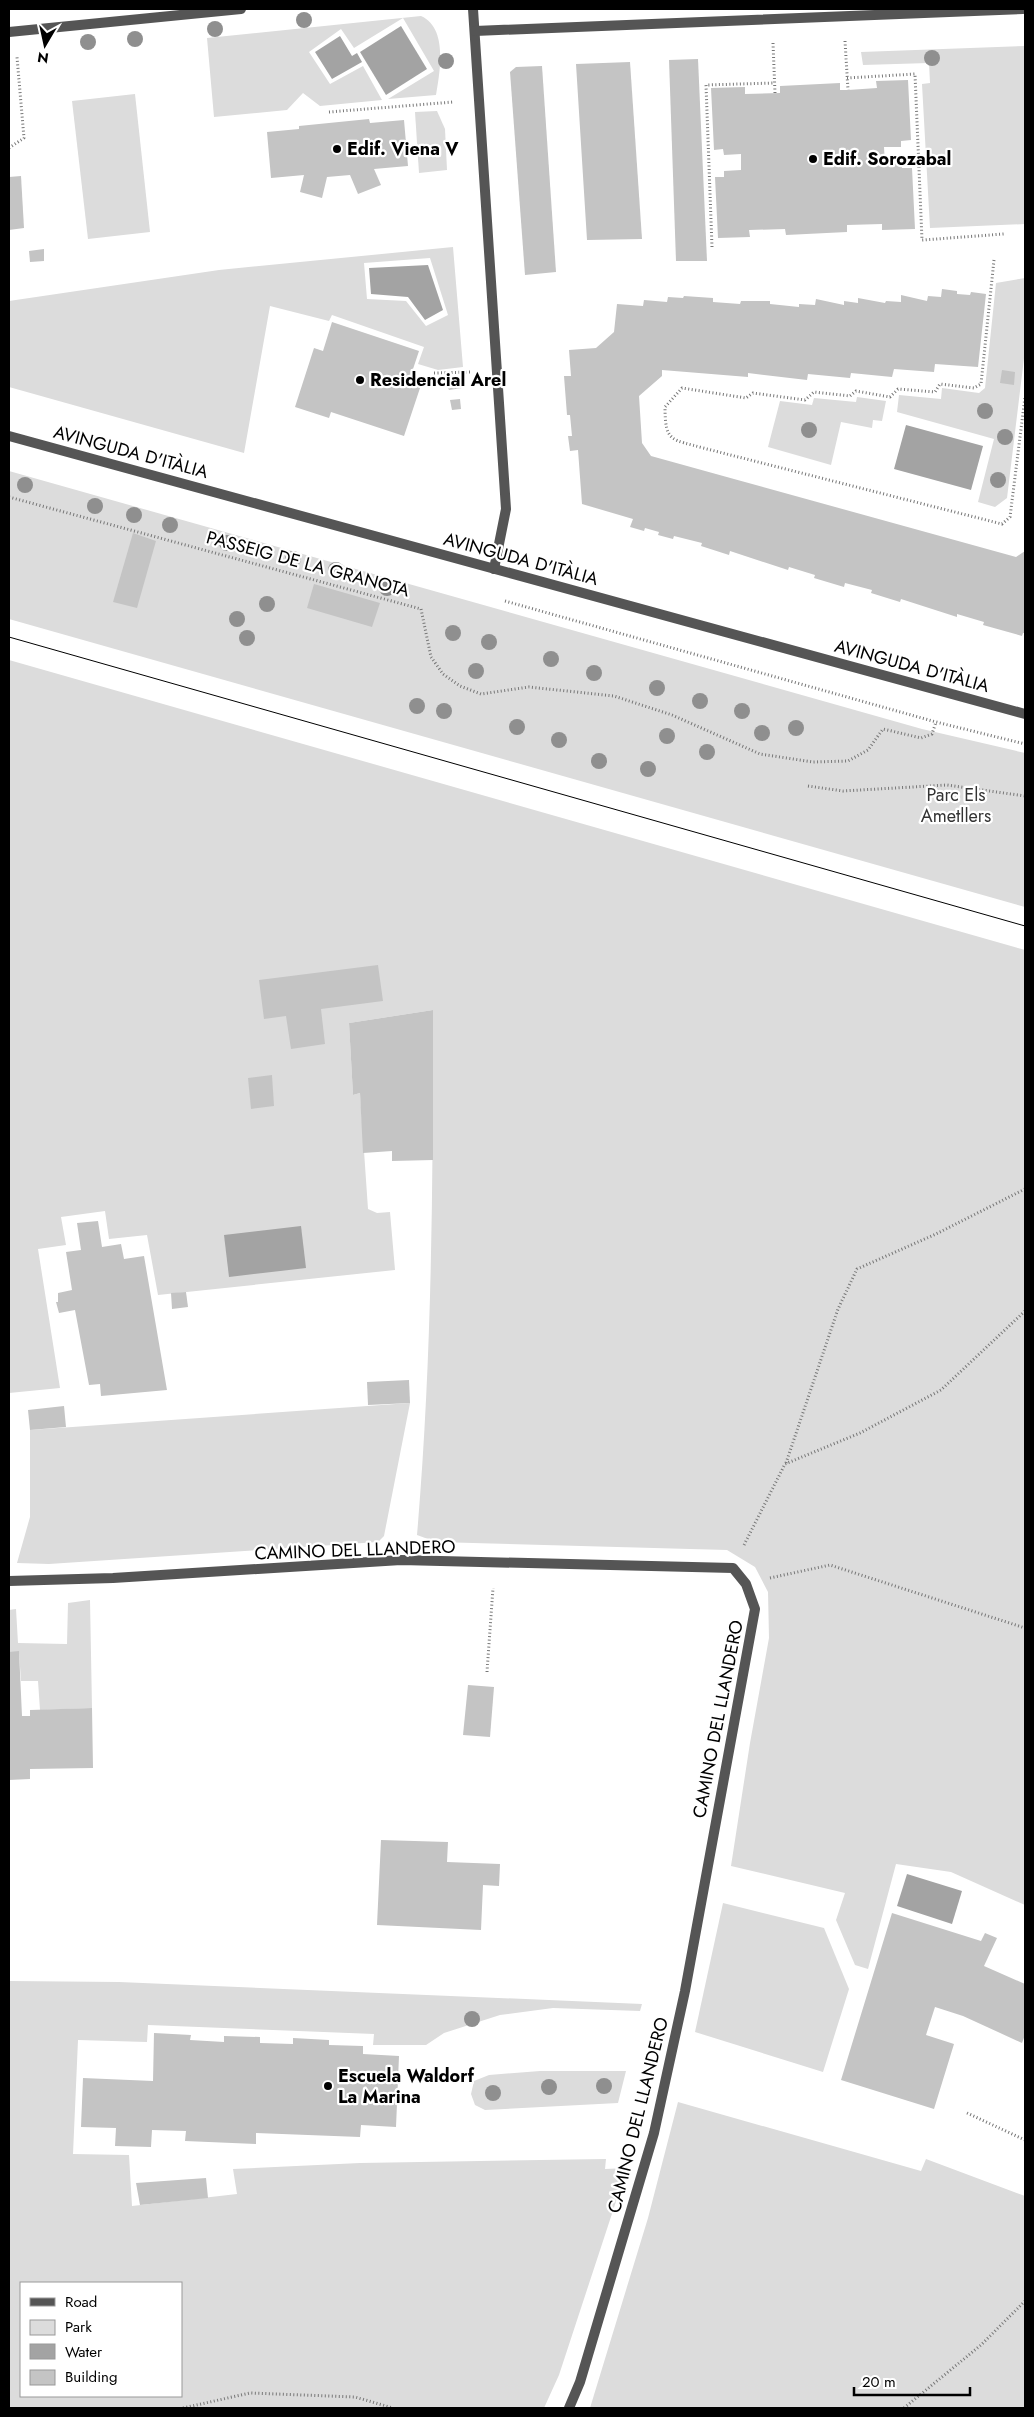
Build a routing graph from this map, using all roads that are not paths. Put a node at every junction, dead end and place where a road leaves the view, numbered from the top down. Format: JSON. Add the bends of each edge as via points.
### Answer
{"nodes":[{"id":1,"x":241,"y":9,"type":"edge"},
{"id":2,"x":473,"y":9,"type":"edge"},
{"id":3,"x":1023,"y":9,"type":"edge"},
{"id":4,"x":475,"y":31,"type":"junction"},
{"id":5,"x":12,"y":32,"type":"edge"},
{"id":6,"x":9,"y":436,"type":"edge"},
{"id":7,"x":494,"y":569,"type":"junction"},
{"id":8,"x":1025,"y":714,"type":"edge"},
{"id":9,"x":9,"y":1581,"type":"edge"},
{"id":10,"x":569,"y":2408,"type":"edge"}],
"edges":[{"from":1,"to":5,"type":"street"},
{"from":2,"to":4,"type":"street"},
{"from":3,"to":4,"type":"street"},
{"from":4,"to":7,"type":"street","via":[[506,509]]},
{"from":6,"to":7,"type":"street","name":"AVINGUDA D'ITÀLIA"},
{"from":7,"to":8,"type":"street","name":"AVINGUDA D'ITÀLIA"},
{"from":9,"to":10,"type":"street","name":"CAMINO DEL LLANDERO","via":[[401,1560],[732,1568],[746,1584],[755,1609],[674,2040],[644,2167],[580,2382]]}]}
